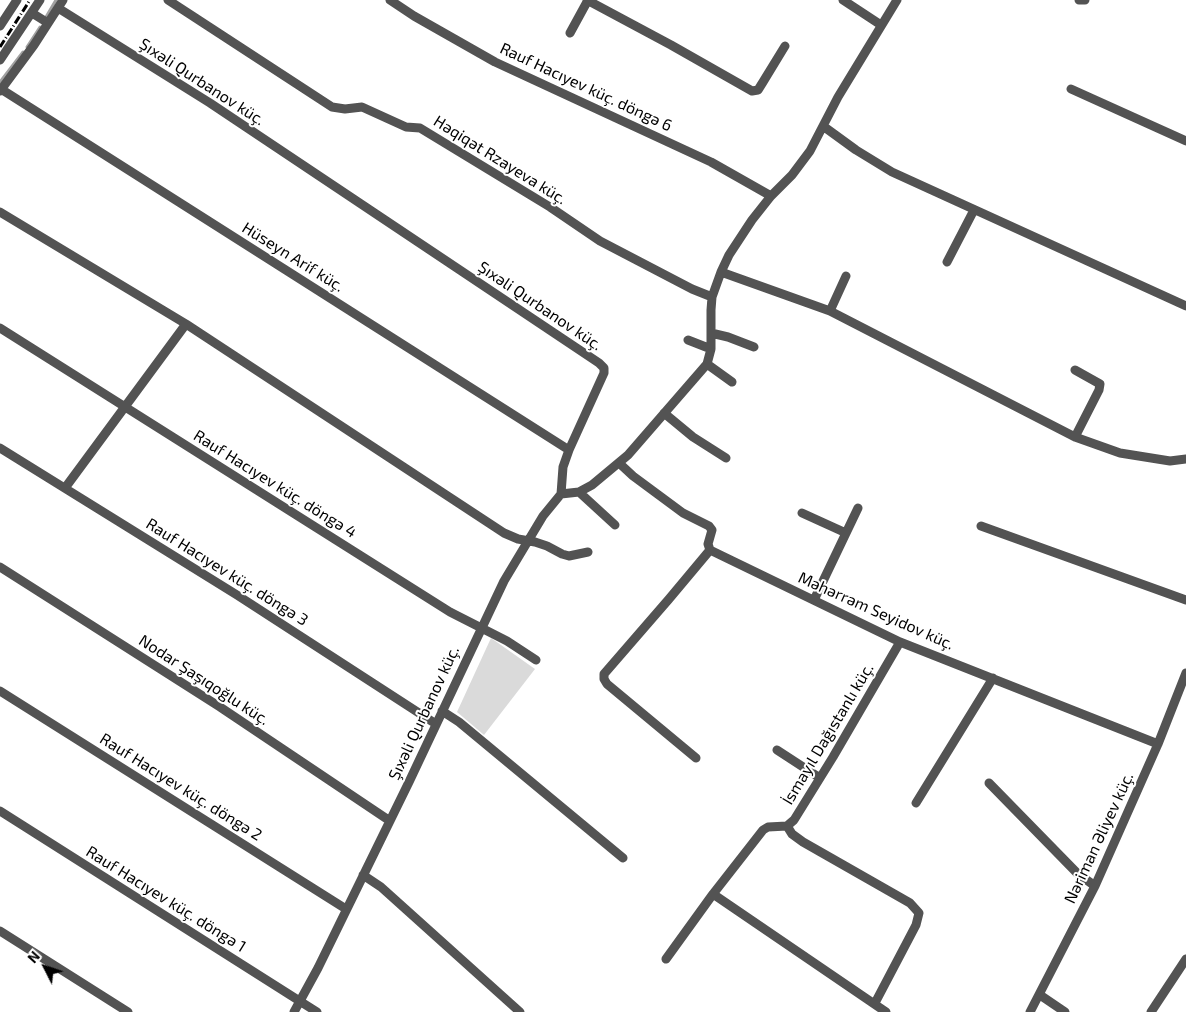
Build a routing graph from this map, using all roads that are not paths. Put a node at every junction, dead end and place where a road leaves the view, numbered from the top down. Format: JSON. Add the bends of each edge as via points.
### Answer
{"nodes":[{"id":1,"x":17,"y":0,"type":"edge"},
{"id":2,"x":40,"y":0,"type":"edge"},
{"id":3,"x":168,"y":0,"type":"edge"},
{"id":4,"x":390,"y":0,"type":"edge"},
{"id":5,"x":588,"y":0,"type":"edge"},
{"id":6,"x":844,"y":0,"type":"edge"},
{"id":7,"x":897,"y":0,"type":"edge"},
{"id":8,"x":1079,"y":0,"type":"edge"},
{"id":9,"x":1085,"y":0,"type":"edge"},
{"id":10,"x":61,"y":4,"type":"edge"},
{"id":11,"x":32,"y":13,"type":"junction"},
{"id":12,"x":48,"y":23,"type":"junction"},
{"id":13,"x":881,"y":25,"type":"junction"},
{"id":14,"x":0,"y":26,"type":"edge"},
{"id":15,"x":570,"y":33,"type":"dead end"},
{"id":16,"x":785,"y":46,"type":"dead end"},
{"id":17,"x":0,"y":60,"type":"edge"},
{"id":18,"x":1071,"y":89,"type":"dead end"},
{"id":19,"x":1,"y":90,"type":"edge"},
{"id":20,"x":822,"y":126,"type":"junction"},
{"id":21,"x":1186,"y":141,"type":"edge"},
{"id":22,"x":771,"y":196,"type":"junction"},
{"id":23,"x":974,"y":210,"type":"junction"},
{"id":24,"x":0,"y":212,"type":"edge"},
{"id":25,"x":947,"y":262,"type":"dead end"},
{"id":26,"x":721,"y":272,"type":"junction"},
{"id":27,"x":846,"y":276,"type":"dead end"},
{"id":28,"x":712,"y":297,"type":"junction"},
{"id":29,"x":1186,"y":306,"type":"edge"},
{"id":30,"x":830,"y":311,"type":"junction"},
{"id":31,"x":186,"y":324,"type":"junction"},
{"id":32,"x":0,"y":328,"type":"edge"},
{"id":33,"x":711,"y":333,"type":"junction"},
{"id":34,"x":688,"y":340,"type":"dead end"},
{"id":35,"x":754,"y":347,"type":"dead end"},
{"id":36,"x":711,"y":350,"type":"junction"},
{"id":37,"x":707,"y":364,"type":"junction"},
{"id":38,"x":1075,"y":370,"type":"dead end"},
{"id":39,"x":732,"y":382,"type":"dead end"},
{"id":40,"x":125,"y":407,"type":"junction"},
{"id":41,"x":664,"y":413,"type":"junction"},
{"id":42,"x":1075,"y":437,"type":"junction"},
{"id":43,"x":0,"y":448,"type":"edge"},
{"id":44,"x":568,"y":450,"type":"junction"},
{"id":45,"x":726,"y":458,"type":"dead end"},
{"id":46,"x":1186,"y":460,"type":"edge"},
{"id":47,"x":619,"y":462,"type":"junction"},
{"id":48,"x":65,"y":488,"type":"junction"},
{"id":49,"x":579,"y":492,"type":"junction"},
{"id":50,"x":561,"y":494,"type":"junction"},
{"id":51,"x":858,"y":508,"type":"dead end"},
{"id":52,"x":802,"y":513,"type":"dead end"},
{"id":53,"x":615,"y":525,"type":"dead end"},
{"id":54,"x":981,"y":526,"type":"dead end"},
{"id":55,"x":846,"y":533,"type":"junction"},
{"id":56,"x":527,"y":541,"type":"junction"},
{"id":57,"x":710,"y":550,"type":"junction"},
{"id":58,"x":588,"y":552,"type":"dead end"},
{"id":59,"x":0,"y":568,"type":"edge"},
{"id":60,"x":814,"y":600,"type":"junction"},
{"id":61,"x":1186,"y":600,"type":"edge"},
{"id":62,"x":481,"y":627,"type":"junction"},
{"id":63,"x":900,"y":642,"type":"junction"},
{"id":64,"x":536,"y":660,"type":"dead end"},
{"id":65,"x":1186,"y":673,"type":"edge"},
{"id":66,"x":993,"y":678,"type":"junction"},
{"id":67,"x":0,"y":690,"type":"edge"},
{"id":68,"x":442,"y":711,"type":"junction"},
{"id":69,"x":436,"y":724,"type":"junction"},
{"id":70,"x":1158,"y":744,"type":"junction"},
{"id":71,"x":777,"y":750,"type":"dead end"},
{"id":72,"x":696,"y":758,"type":"dead end"},
{"id":73,"x":820,"y":778,"type":"junction"},
{"id":74,"x":989,"y":783,"type":"dead end"},
{"id":75,"x":916,"y":803,"type":"dead end"},
{"id":76,"x":0,"y":811,"type":"edge"},
{"id":77,"x":390,"y":821,"type":"junction"},
{"id":78,"x":787,"y":826,"type":"junction"},
{"id":79,"x":624,"y":858,"type":"dead end"},
{"id":80,"x":363,"y":874,"type":"junction"},
{"id":81,"x":1095,"y":886,"type":"junction"},
{"id":82,"x":713,"y":894,"type":"junction"},
{"id":83,"x":346,"y":909,"type":"junction"},
{"id":84,"x":0,"y":931,"type":"edge"},
{"id":85,"x":666,"y":959,"type":"dead end"},
{"id":86,"x":1186,"y":959,"type":"edge"},
{"id":87,"x":1040,"y":995,"type":"junction"},
{"id":88,"x":300,"y":1002,"type":"junction"},
{"id":89,"x":874,"y":1003,"type":"junction"},
{"id":90,"x":128,"y":1012,"type":"edge"},
{"id":91,"x":294,"y":1012,"type":"edge"},
{"id":92,"x":317,"y":1012,"type":"edge"},
{"id":93,"x":520,"y":1012,"type":"edge"},
{"id":94,"x":886,"y":1012,"type":"edge"},
{"id":95,"x":1030,"y":1012,"type":"edge"},
{"id":96,"x":1065,"y":1012,"type":"edge"},
{"id":97,"x":1151,"y":1012,"type":"edge"}],
"edges":[{"from":1,"to":14,"type":"street"},
{"from":2,"to":11,"type":"street"},
{"from":3,"to":28,"type":"street","name":"Həqiqət Rzayeva küç.","via":[[332,107],[362,107],[406,127],[420,128],[600,241]]},
{"from":4,"to":22,"type":"street","name":"Rauf Hacıyev küç. döngə 6","via":[[495,62],[711,162]]},
{"from":5,"to":15,"type":"street"},
{"from":5,"to":16,"type":"street","via":[[752,91],[758,90]]},
{"from":6,"to":13,"type":"street"},
{"from":7,"to":13,"type":"street"},
{"from":8,"to":9,"type":"street"},
{"from":10,"to":12,"type":"street"},
{"from":10,"to":44,"type":"street","name":"Şıxəli Qurbanov küç.","via":[[599,363],[604,373]]},
{"from":11,"to":12,"type":"street"},
{"from":11,"to":17,"type":"street"},
{"from":12,"to":19,"type":"street"},
{"from":13,"to":20,"type":"street"},
{"from":18,"to":21,"type":"street"},
{"from":19,"to":44,"type":"street","name":"Hüseyn Arif küç."},
{"from":20,"to":22,"type":"street","via":[[800,165]]},
{"from":20,"to":23,"type":"street","via":[[892,172]]},
{"from":22,"to":26,"type":"street","via":[[752,220]]},
{"from":23,"to":25,"type":"street"},
{"from":23,"to":29,"type":"street"},
{"from":24,"to":31,"type":"street"},
{"from":26,"to":28,"type":"street"},
{"from":26,"to":30,"type":"street"},
{"from":27,"to":30,"type":"street"},
{"from":28,"to":33,"type":"street"},
{"from":30,"to":42,"type":"street"},
{"from":31,"to":40,"type":"street"},
{"from":31,"to":56,"type":"street","via":[[504,534]]},
{"from":32,"to":40,"type":"street","name":"Rauf Hacıyev küç. döngə 4"},
{"from":33,"to":35,"type":"street"},
{"from":33,"to":36,"type":"street"},
{"from":34,"to":36,"type":"street"},
{"from":36,"to":37,"type":"street"},
{"from":37,"to":39,"type":"street"},
{"from":37,"to":41,"type":"street"},
{"from":38,"to":42,"type":"street","via":[[1100,384]]},
{"from":40,"to":48,"type":"street"},
{"from":40,"to":62,"type":"street","name":"Rauf Hacıyev küç. döngə 4","via":[[450,612]]},
{"from":41,"to":45,"type":"street"},
{"from":41,"to":47,"type":"street","via":[[637,447]]},
{"from":42,"to":46,"type":"street","via":[[1120,453],[1170,461]]},
{"from":43,"to":48,"type":"street","name":"Rauf Hacıyev küç. döngə 3"},
{"from":44,"to":50,"type":"street","name":"Şıxəli Qurbanov küç."},
{"from":47,"to":49,"type":"street"},
{"from":47,"to":57,"type":"street","via":[[676,508],[709,526],[712,530],[708,544]]},
{"from":48,"to":69,"type":"street","name":"Rauf Hacıyev küç. döngə 3","via":[[237,594]]},
{"from":49,"to":50,"type":"street"},
{"from":49,"to":53,"type":"street"},
{"from":50,"to":56,"type":"street","name":"Şıxəli Qurbanov küç."},
{"from":51,"to":55,"type":"street"},
{"from":52,"to":55,"type":"street"},
{"from":54,"to":61,"type":"street"},
{"from":55,"to":60,"type":"street"},
{"from":56,"to":58,"type":"street","via":[[569,556]]},
{"from":56,"to":62,"type":"street","name":"Şıxəli Qurbanov küç."},
{"from":57,"to":60,"type":"street","name":"Məhərrəm Seyidov küç."},
{"from":57,"to":72,"type":"street","via":[[604,674],[608,684]]},
{"from":59,"to":77,"type":"street","name":"Nodar Şaşıqoğlu küç.","via":[[220,707]]},
{"from":60,"to":63,"type":"street","name":"Məhərrəm Seyidov küç."},
{"from":62,"to":64,"type":"street","name":"Rauf Hacıyev küç. döngə 4"},
{"from":62,"to":68,"type":"street","name":"Şıxəli Qurbanov küç."},
{"from":63,"to":66,"type":"street","name":"Məhərrəm Seyidov küç."},
{"from":63,"to":73,"type":"street","name":"İsmayıl Dağıstanlı küç."},
{"from":65,"to":70,"type":"street","name":"Nəriman Əliyev küç."},
{"from":66,"to":70,"type":"street","name":"Məhərrəm Seyidov küç."},
{"from":66,"to":75,"type":"street"},
{"from":67,"to":83,"type":"street","name":"Rauf Hacıyev küç. döngə 2"},
{"from":68,"to":69,"type":"street","name":"Şıxəli Qurbanov küç."},
{"from":68,"to":79,"type":"street"},
{"from":69,"to":77,"type":"street","name":"Şıxəli Qurbanov küç."},
{"from":70,"to":81,"type":"street","name":"Nəriman Əliyev küç."},
{"from":71,"to":73,"type":"street"},
{"from":73,"to":78,"type":"street","name":"İsmayıl Dağıstanlı küç."},
{"from":74,"to":81,"type":"street","via":[[1077,874]]},
{"from":76,"to":88,"type":"street","name":"Rauf Hacıyev küç. döngə 1"},
{"from":77,"to":80,"type":"street","name":"Şıxəli Qurbanov küç."},
{"from":78,"to":82,"type":"street","name":"İsmayıl Dağıstanlı küç.","via":[[768,826],[763,830]]},
{"from":78,"to":89,"type":"street","via":[[803,842],[910,903],[919,913],[916,925]]},
{"from":80,"to":83,"type":"street","name":"Şıxəli Qurbanov küç."},
{"from":80,"to":93,"type":"street"},
{"from":81,"to":87,"type":"street","name":"Nəriman Əliyev küç."},
{"from":82,"to":85,"type":"street","name":"İsmayıl Dağıstanlı küç."},
{"from":82,"to":89,"type":"street"},
{"from":83,"to":88,"type":"street","name":"Şıxəli Qurbanov küç."},
{"from":84,"to":90,"type":"street"},
{"from":86,"to":97,"type":"street"},
{"from":87,"to":95,"type":"street","name":"Nəriman Əliyev küç."},
{"from":87,"to":96,"type":"street"},
{"from":88,"to":91,"type":"street","name":"Şıxəli Qurbanov küç."},
{"from":88,"to":92,"type":"street","name":"Rauf Hacıyev küç. döngə 1"},
{"from":89,"to":94,"type":"street"}]}
